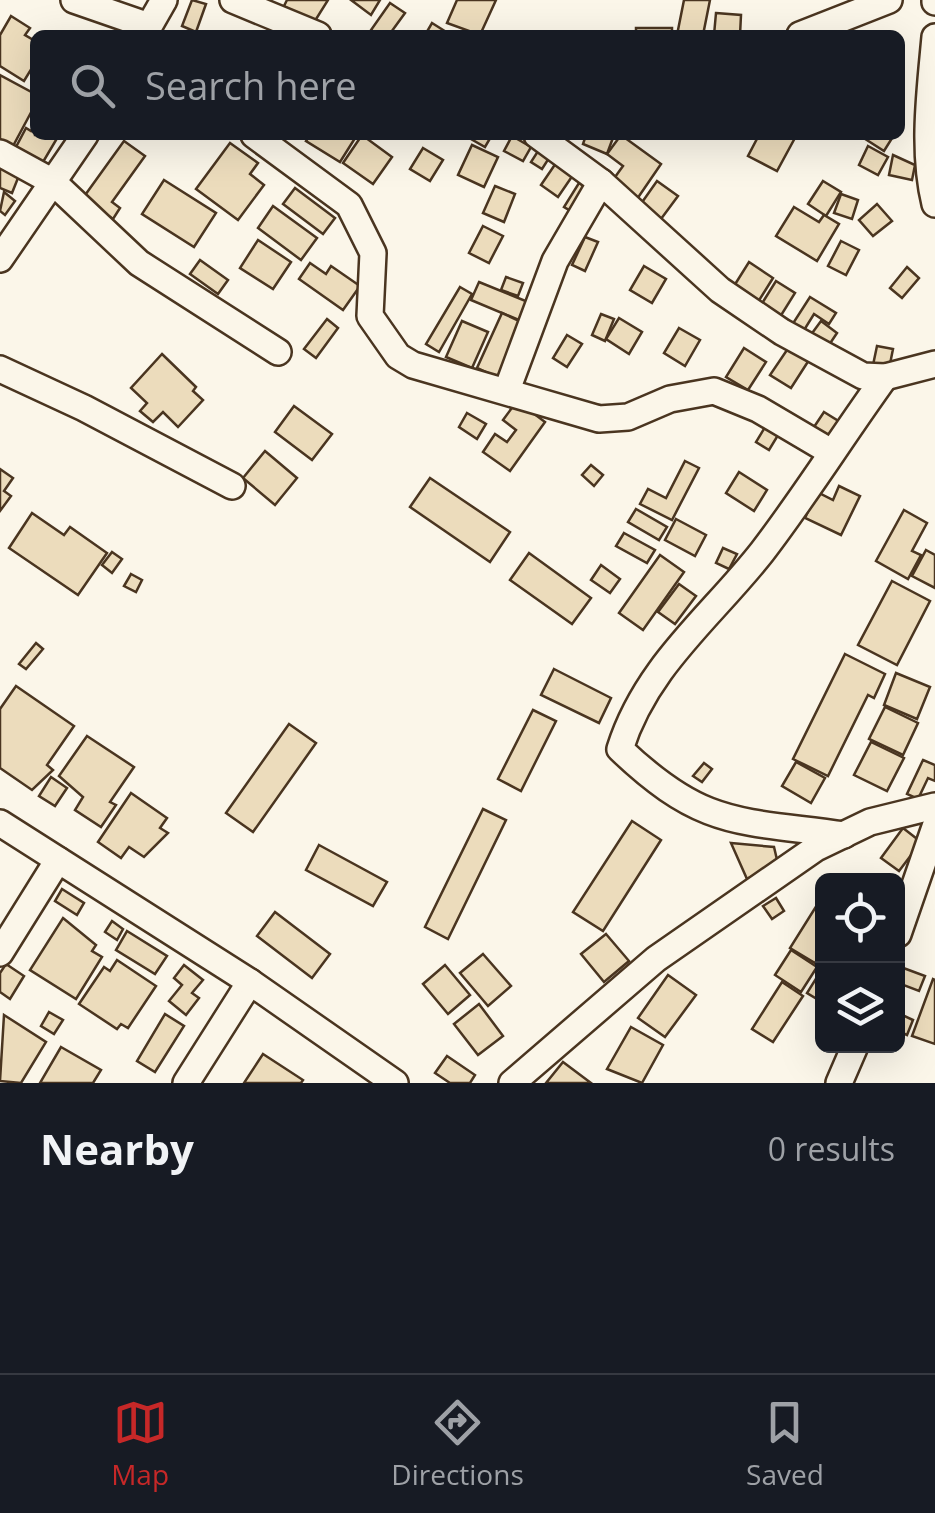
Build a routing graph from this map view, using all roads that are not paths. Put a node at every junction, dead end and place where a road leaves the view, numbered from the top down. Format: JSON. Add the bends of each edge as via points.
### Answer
{"nodes":[{"id":1,"x":74,"y":0,"type":"edge"},
{"id":2,"x":164,"y":0,"type":"edge"},
{"id":3,"x":232,"y":0,"type":"edge"},
{"id":4,"x":889,"y":0,"type":"edge"},
{"id":5,"x":146,"y":30,"type":"edge"},
{"id":6,"x":306,"y":30,"type":"edge"},
{"id":7,"x":813,"y":30,"type":"edge"},
{"id":8,"x":935,"y":36,"type":"edge"},
{"id":9,"x":82,"y":140,"type":"edge"},
{"id":10,"x":261,"y":140,"type":"edge"},
{"id":11,"x":543,"y":140,"type":"edge"},
{"id":12,"x":0,"y":154,"type":"edge"},
{"id":13,"x":53,"y":182,"type":"junction"},
{"id":14,"x":601,"y":182,"type":"junction"},
{"id":15,"x":935,"y":204,"type":"edge"},
{"id":16,"x":0,"y":258,"type":"edge"},
{"id":17,"x":278,"y":352,"type":"dead end"},
{"id":18,"x":935,"y":364,"type":"edge"},
{"id":19,"x":0,"y":369,"type":"edge"},
{"id":20,"x":885,"y":377,"type":"junction"},
{"id":21,"x":507,"y":390,"type":"junction"},
{"id":22,"x":830,"y":452,"type":"junction"},
{"id":23,"x":232,"y":486,"type":"dead end"},
{"id":24,"x":935,"y":806,"type":"edge"},
{"id":25,"x":0,"y":823,"type":"edge"},
{"id":26,"x":935,"y":828,"type":"edge"},
{"id":27,"x":844,"y":835,"type":"junction"},
{"id":28,"x":58,"y":860,"type":"junction"},
{"id":29,"x":905,"y":914,"type":"edge"},
{"id":30,"x":0,"y":953,"type":"edge"},
{"id":31,"x":250,"y":982,"type":"junction"},
{"id":32,"x":852,"y":1053,"type":"edge"},
{"id":33,"x":186,"y":1083,"type":"edge"},
{"id":34,"x":395,"y":1083,"type":"edge"},
{"id":35,"x":512,"y":1083,"type":"edge"},
{"id":36,"x":839,"y":1083,"type":"edge"}],
"edges":[{"from":1,"to":5,"type":"street"},
{"from":2,"to":5,"type":"street"},
{"from":3,"to":6,"type":"street"},
{"from":4,"to":7,"type":"street"},
{"from":8,"to":15,"type":"street"},
{"from":9,"to":13,"type":"street"},
{"from":10,"to":21,"type":"street","via":[[348,205],[372,253],[370,316],[398,356],[413,366]]},
{"from":11,"to":14,"type":"street"},
{"from":12,"to":13,"type":"street"},
{"from":13,"to":16,"type":"street"},
{"from":13,"to":17,"type":"street","via":[[139,263]]},
{"from":14,"to":20,"type":"street","via":[[735,300],[854,372]]},
{"from":14,"to":21,"type":"street","via":[[555,261]]},
{"from":18,"to":20,"type":"street"},
{"from":19,"to":23,"type":"street"},
{"from":20,"to":22,"type":"street"},
{"from":21,"to":22,"type":"street","via":[[599,419],[714,391]]},
{"from":22,"to":27,"type":"street","via":[[761,553],[672,650],[620,749],[700,810],[756,827]]},
{"from":24,"to":27,"type":"street"},
{"from":25,"to":28,"type":"street"},
{"from":26,"to":29,"type":"street"},
{"from":27,"to":35,"type":"street","via":[[656,958]]},
{"from":28,"to":30,"type":"street"},
{"from":28,"to":31,"type":"street"},
{"from":31,"to":33,"type":"street"},
{"from":31,"to":34,"type":"street"},
{"from":32,"to":36,"type":"street"}]}
